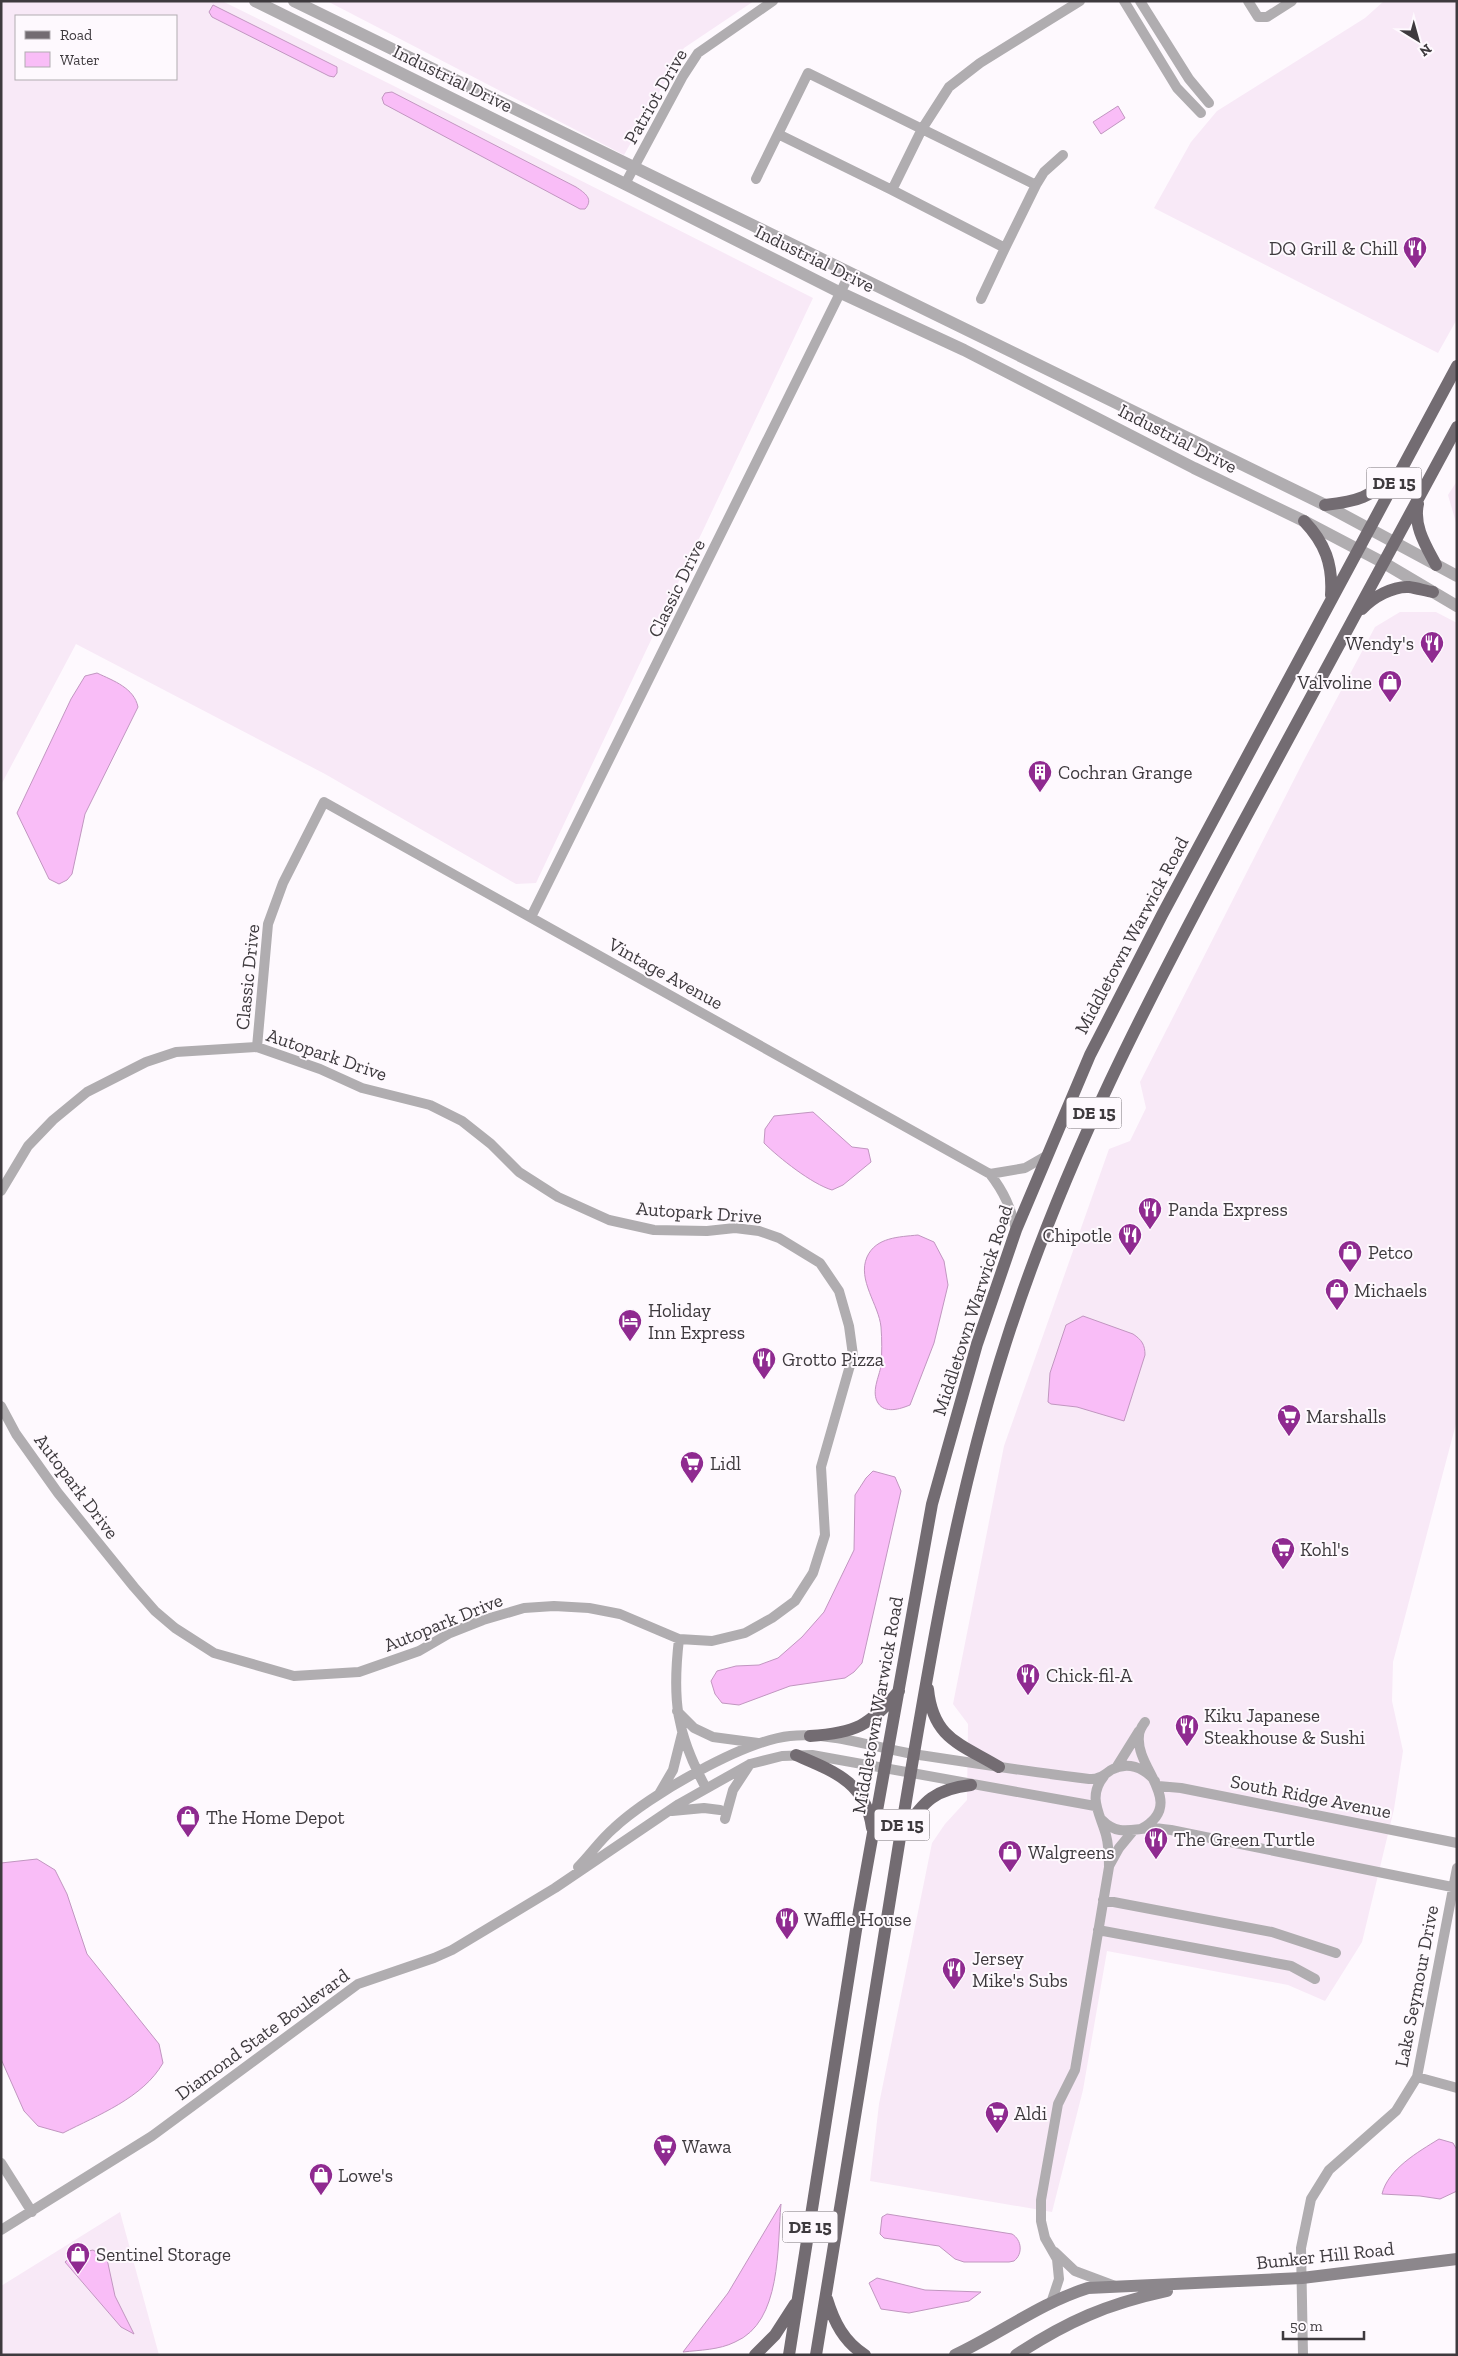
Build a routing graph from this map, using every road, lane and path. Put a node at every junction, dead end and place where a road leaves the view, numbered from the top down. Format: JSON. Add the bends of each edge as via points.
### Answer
{"nodes":[{"id":1,"x":255,"y":1,"type":"edge"},
{"id":2,"x":294,"y":1,"type":"edge"},
{"id":3,"x":773,"y":1,"type":"edge"},
{"id":4,"x":1080,"y":1,"type":"edge"},
{"id":5,"x":1124,"y":1,"type":"edge"},
{"id":6,"x":1140,"y":1,"type":"edge"},
{"id":7,"x":1248,"y":1,"type":"edge"},
{"id":8,"x":1292,"y":1,"type":"edge"},
{"id":9,"x":1210,"y":103,"type":"dead end"},
{"id":10,"x":1201,"y":113,"type":"dead end"},
{"id":11,"x":922,"y":129,"type":"junction"},
{"id":12,"x":778,"y":134,"type":"junction"},
{"id":13,"x":1063,"y":155,"type":"dead end"},
{"id":14,"x":635,"y":167,"type":"junction"},
{"id":15,"x":756,"y":178,"type":"dead end"},
{"id":16,"x":625,"y":184,"type":"junction"},
{"id":17,"x":1036,"y":185,"type":"junction"},
{"id":18,"x":892,"y":190,"type":"junction"},
{"id":19,"x":1005,"y":248,"type":"junction"},
{"id":20,"x":850,"y":273,"type":"junction"},
{"id":21,"x":841,"y":293,"type":"junction"},
{"id":22,"x":981,"y":299,"type":"dead end"},
{"id":23,"x":1457,"y":366,"type":"edge"},
{"id":24,"x":1457,"y":427,"type":"edge"},
{"id":25,"x":1402,"y":468,"type":"junction"},
{"id":26,"x":1419,"y":497,"type":"junction"},
{"id":27,"x":1324,"y":505,"type":"junction"},
{"id":28,"x":1304,"y":521,"type":"junction"},
{"id":29,"x":1370,"y":528,"type":"junction"},
{"id":30,"x":1394,"y":543,"type":"junction"},
{"id":31,"x":1358,"y":550,"type":"junction"},
{"id":32,"x":1384,"y":563,"type":"junction"},
{"id":33,"x":1436,"y":565,"type":"junction"},
{"id":34,"x":1457,"y":576,"type":"edge"},
{"id":35,"x":1433,"y":592,"type":"junction"},
{"id":36,"x":1331,"y":600,"type":"junction"},
{"id":37,"x":1457,"y":606,"type":"edge"},
{"id":38,"x":1354,"y":618,"type":"junction"},
{"id":39,"x":324,"y":802,"type":"joint"},
{"id":40,"x":531,"y":918,"type":"junction"},
{"id":41,"x":257,"y":1048,"type":"junction"},
{"id":42,"x":1046,"y":1156,"type":"junction"},
{"id":43,"x":990,"y":1174,"type":"junction"},
{"id":44,"x":1,"y":1191,"type":"edge"},
{"id":45,"x":1016,"y":1230,"type":"junction"},
{"id":46,"x":1,"y":1406,"type":"edge"},
{"id":47,"x":679,"y":1638,"type":"junction"},
{"id":48,"x":927,"y":1674,"type":"junction"},
{"id":49,"x":899,"y":1691,"type":"junction"},
{"id":50,"x":677,"y":1711,"type":"junction"},
{"id":51,"x":682,"y":1732,"type":"junction"},
{"id":52,"x":810,"y":1736,"type":"junction"},
{"id":53,"x":759,"y":1744,"type":"junction"},
{"id":54,"x":888,"y":1749,"type":"junction"},
{"id":55,"x":914,"y":1754,"type":"junction"},
{"id":56,"x":796,"y":1755,"type":"junction"},
{"id":57,"x":750,"y":1764,"type":"junction"},
{"id":58,"x":999,"y":1767,"type":"junction"},
{"id":59,"x":885,"y":1768,"type":"junction"},
{"id":60,"x":1116,"y":1768,"type":"junction"},
{"id":61,"x":697,"y":1773,"type":"junction"},
{"id":62,"x":910,"y":1773,"type":"junction"},
{"id":63,"x":1104,"y":1775,"type":"junction"},
{"id":64,"x":1156,"y":1783,"type":"junction"},
{"id":65,"x":971,"y":1785,"type":"junction"},
{"id":66,"x":706,"y":1788,"type":"junction"},
{"id":67,"x":658,"y":1797,"type":"junction"},
{"id":68,"x":720,"y":1810,"type":"dead end"},
{"id":69,"x":1097,"y":1811,"type":"junction"},
{"id":70,"x":668,"y":1812,"type":"junction"},
{"id":71,"x":725,"y":1820,"type":"dead end"},
{"id":72,"x":1135,"y":1831,"type":"junction"},
{"id":73,"x":900,"y":1837,"type":"junction"},
{"id":74,"x":872,"y":1838,"type":"junction"},
{"id":75,"x":1457,"y":1843,"type":"edge"},
{"id":76,"x":1109,"y":1867,"type":"junction"},
{"id":77,"x":1457,"y":1868,"type":"edge"},
{"id":78,"x":555,"y":1888,"type":"junction"},
{"id":79,"x":1455,"y":1888,"type":"edge"},
{"id":80,"x":1103,"y":1900,"type":"junction"},
{"id":81,"x":1098,"y":1930,"type":"junction"},
{"id":82,"x":1336,"y":1952,"type":"dead end"},
{"id":83,"x":1315,"y":1979,"type":"dead end"},
{"id":84,"x":1417,"y":2077,"type":"junction"},
{"id":85,"x":1457,"y":2088,"type":"edge"},
{"id":86,"x":1,"y":2163,"type":"edge"},
{"id":87,"x":32,"y":2212,"type":"junction"},
{"id":88,"x":1,"y":2230,"type":"edge"},
{"id":89,"x":1051,"y":2248,"type":"junction"},
{"id":90,"x":1457,"y":2259,"type":"edge"},
{"id":91,"x":1302,"y":2278,"type":"junction"},
{"id":92,"x":1196,"y":2284,"type":"junction"},
{"id":93,"x":1116,"y":2286,"type":"junction"},
{"id":94,"x":826,"y":2295,"type":"junction"},
{"id":95,"x":799,"y":2298,"type":"junction"},
{"id":96,"x":1051,"y":2303,"type":"junction"},
{"id":97,"x":756,"y":2355,"type":"edge"},
{"id":98,"x":789,"y":2355,"type":"edge"},
{"id":99,"x":816,"y":2355,"type":"edge"},
{"id":100,"x":865,"y":2355,"type":"edge"},
{"id":101,"x":955,"y":2355,"type":"edge"},
{"id":102,"x":1016,"y":2355,"type":"edge"},
{"id":103,"x":1303,"y":2355,"type":"edge"}],
"edges":[{"from":1,"to":16,"type":"street","name":"Industrial Drive"},
{"from":2,"to":14,"type":"street","name":"Industrial Drive"},
{"from":3,"to":14,"type":"street","name":"Patriot Drive","via":[[698,53]]},
{"from":4,"to":11,"type":"street","via":[[967,72],[949,87]]},
{"from":5,"to":10,"type":"street","via":[[1177,88]]},
{"from":6,"to":9,"type":"street","via":[[1189,79]]},
{"from":7,"to":8,"type":"street","via":[[1258,17],[1267,17]]},
{"from":11,"to":12,"type":"street","via":[[808,73]]},
{"from":11,"to":17,"type":"street"},
{"from":11,"to":18,"type":"street"},
{"from":12,"to":15,"type":"street"},
{"from":12,"to":18,"type":"street"},
{"from":13,"to":17,"type":"street","via":[[1044,172]]},
{"from":14,"to":16,"type":"street","name":"Patriot Drive"},
{"from":14,"to":20,"type":"street","name":"Industrial Drive"},
{"from":16,"to":21,"type":"street","name":"Industrial Drive"},
{"from":17,"to":19,"type":"street"},
{"from":18,"to":19,"type":"street"},
{"from":19,"to":22,"type":"street"},
{"from":20,"to":21,"type":"street","name":"Classic Drive"},
{"from":20,"to":27,"type":"street","name":"Industrial Drive"},
{"from":21,"to":28,"type":"street","name":"Industrial Drive","via":[[964,350]]},
{"from":21,"to":40,"type":"street","name":"Classic Drive"},
{"from":23,"to":25,"type":"main road","name":"Middletown Warwick Road","number":"DE 15"},
{"from":24,"to":26,"type":"main road","number":"DE 15"},
{"from":25,"to":27,"type":"main road","via":[[1375,492],[1353,502]]},
{"from":25,"to":29,"type":"main road","name":"Middletown Warwick Road","number":"DE 15"},
{"from":26,"to":30,"type":"main road","number":"DE 15"},
{"from":26,"to":33,"type":"main road","via":[[1416,513],[1419,530]]},
{"from":27,"to":29,"type":"street","name":"Industrial Drive"},
{"from":28,"to":31,"type":"street","name":"Industrial Drive"},
{"from":28,"to":36,"type":"main road","via":[[1318,536],[1329,561]]},
{"from":29,"to":30,"type":"street","name":"Industrial Drive"},
{"from":29,"to":31,"type":"main road","name":"Middletown Warwick Road","number":"DE 15"},
{"from":30,"to":32,"type":"main road","number":"DE 15"},
{"from":30,"to":33,"type":"street","name":"Industrial Drive"},
{"from":31,"to":32,"type":"street","name":"Industrial Drive"},
{"from":31,"to":36,"type":"main road","name":"Middletown Warwick Road","number":"DE 15"},
{"from":32,"to":35,"type":"street","name":"Industrial Drive"},
{"from":32,"to":38,"type":"main road","number":"DE 15"},
{"from":33,"to":34,"type":"street","name":"Industrial Drive"},
{"from":35,"to":37,"type":"street","name":"Industrial Drive"},
{"from":35,"to":38,"type":"main road","via":[[1408,587],[1384,593],[1368,602]]},
{"from":36,"to":42,"type":"main road","name":"Middletown Warwick Road","number":"DE 15","via":[[1135,966],[1090,1055]]},
{"from":38,"to":48,"type":"main road","number":"DE 15","via":[[1145,1006],[1076,1155],[995,1377],[955,1531]]},
{"from":39,"to":40,"type":"street","name":"Vintage Avenue"},
{"from":39,"to":41,"type":"street","name":"Classic Drive","via":[[284,883],[268,924]]},
{"from":40,"to":43,"type":"street","name":"Vintage Avenue"},
{"from":41,"to":44,"type":"street","name":"Autopark Drive","via":[[176,1052],[146,1062],[87,1092],[28,1146]]},
{"from":41,"to":47,"type":"street","name":"Autopark Drive","via":[[362,1088],[430,1105],[462,1121],[519,1172],[558,1197],[609,1220],[654,1230],[735,1228],[759,1231],[778,1238],[820,1263],[839,1291],[853,1355],[821,1467],[825,1535],[813,1573],[794,1601],[745,1633],[712,1641]]},
{"from":42,"to":43,"type":"street","via":[[1026,1168]]},
{"from":42,"to":45,"type":"main road","name":"Middletown Warwick Road","number":"DE 15"},
{"from":43,"to":45,"type":"street","name":"Vintage Avenue","via":[[1012,1210]]},
{"from":45,"to":49,"type":"main road","name":"Middletown Warwick Road","number":"DE 15","via":[[977,1344],[934,1496]]},
{"from":46,"to":47,"type":"street","name":"Autopark Drive","via":[[16,1434],[58,1493],[134,1587],[175,1628],[214,1653],[294,1676],[359,1672],[410,1655],[450,1633],[483,1620],[524,1608],[554,1606],[620,1614]]},
{"from":47,"to":50,"type":"street","via":[[674,1680]]},
{"from":48,"to":55,"type":"main road","number":"DE 15"},
{"from":48,"to":58,"type":"main road","via":[[932,1710],[942,1730],[961,1747]]},
{"from":49,"to":52,"type":"main road","via":[[879,1714],[862,1725],[841,1733]]},
{"from":49,"to":54,"type":"main road","name":"Middletown Warwick Road","number":"DE 15"},
{"from":50,"to":51,"type":"street"},
{"from":50,"to":53,"type":"street","via":[[694,1728],[714,1737]]},
{"from":51,"to":61,"type":"street"},
{"from":51,"to":67,"type":"street","via":[[673,1770]]},
{"from":52,"to":53,"type":"street","name":"Diamond State Boulevard","via":[[790,1736]]},
{"from":52,"to":54,"type":"street","name":"Diamond State Boulevard"},
{"from":53,"to":61,"type":"street","name":"Diamond State Boulevard"},
{"from":54,"to":55,"type":"street","name":"Diamond State Boulevard"},
{"from":54,"to":59,"type":"main road","name":"Middletown Warwick Road","number":"DE 15"},
{"from":55,"to":58,"type":"street"},
{"from":55,"to":62,"type":"main road","number":"DE 15"},
{"from":56,"to":57,"type":"street","name":"Diamond State Boulevard","via":[[767,1758]]},
{"from":56,"to":59,"type":"street","name":"Diamond State Boulevard"},
{"from":56,"to":74,"type":"main road","via":[[832,1770],[848,1781],[864,1802]]},
{"from":57,"to":66,"type":"street","name":"Diamond State Boulevard"},
{"from":57,"to":71,"type":"street","via":[[733,1790]]},
{"from":58,"to":63,"type":"street","via":[[1089,1779]]},
{"from":59,"to":62,"type":"street"},
{"from":59,"to":74,"type":"main road","name":"Middletown Warwick Road","number":"DE 15"},
{"from":60,"to":63,"type":"street"},
{"from":60,"to":64,"type":"street","name":"South Ridge Avenue","via":[[1138,1768],[1147,1772]]},
{"from":60,"to":64,"type":"street","via":[[1144,1722],[1138,1737]]},
{"from":61,"to":66,"type":"street"},
{"from":61,"to":67,"type":"street","name":"Diamond State Boulevard"},
{"from":62,"to":65,"type":"street"},
{"from":62,"to":73,"type":"main road","number":"DE 15"},
{"from":63,"to":69,"type":"street","via":[[1095,1791]]},
{"from":64,"to":72,"type":"street","via":[[1160,1798],[1158,1811],[1150,1823]]},
{"from":64,"to":75,"type":"street","name":"South Ridge Avenue"},
{"from":65,"to":69,"type":"street"},
{"from":65,"to":73,"type":"main road","via":[[948,1789],[930,1798],[918,1809]]},
{"from":66,"to":70,"type":"street","name":"Diamond State Boulevard"},
{"from":67,"to":78,"type":"street","name":"Diamond State Boulevard","via":[[614,1827]]},
{"from":68,"to":70,"type":"street","via":[[704,1808]]},
{"from":69,"to":72,"type":"street","via":[[1114,1829]]},
{"from":69,"to":76,"type":"street","via":[[1108,1844]]},
{"from":70,"to":78,"type":"street","name":"Diamond State Boulevard"},
{"from":72,"to":76,"type":"street"},
{"from":72,"to":79,"type":"street","via":[[1150,1828],[1171,1830]]},
{"from":73,"to":94,"type":"main road","number":"DE 15"},
{"from":74,"to":95,"type":"main road","name":"Middletown Warwick Road","number":"DE 15"},
{"from":76,"to":80,"type":"street"},
{"from":77,"to":79,"type":"street","name":"Lake Seymour Drive"},
{"from":78,"to":87,"type":"street","name":"Diamond State Boulevard","via":[[452,1950],[358,1984],[152,2136]]},
{"from":79,"to":84,"type":"street","name":"Lake Seymour Drive"},
{"from":80,"to":81,"type":"street"},
{"from":80,"to":82,"type":"street","via":[[1272,1932]]},
{"from":81,"to":83,"type":"street","via":[[1292,1966]]},
{"from":81,"to":89,"type":"street","via":[[1075,2070],[1058,2104],[1041,2200],[1041,2221]]},
{"from":84,"to":85,"type":"street"},
{"from":84,"to":91,"type":"street","name":"Lake Seymour Drive","via":[[1396,2111],[1329,2170],[1310,2198],[1301,2248]]},
{"from":86,"to":87,"type":"street"},
{"from":87,"to":88,"type":"street","name":"Diamond State Boulevard"},
{"from":89,"to":93,"type":"street","via":[[1075,2271]]},
{"from":89,"to":96,"type":"street","via":[[1059,2279]]},
{"from":90,"to":91,"type":"main road","name":"Bunker Hill Road"},
{"from":91,"to":92,"type":"main road","name":"Bunker Hill Road"},
{"from":91,"to":103,"type":"street","name":"Lake Seymour Drive"},
{"from":92,"to":93,"type":"main road","name":"Bunker Hill Road"},
{"from":92,"to":102,"type":"main road","name":"Bunker Hill Road","via":[[1097,2310],[1063,2326]]},
{"from":93,"to":96,"type":"main road","name":"Bunker Hill Road","via":[[1088,2288]]},
{"from":94,"to":99,"type":"main road"},
{"from":94,"to":100,"type":"main road","number":"DE 15","via":[[834,2322]]},
{"from":95,"to":97,"type":"main road","via":[[775,2335]]},
{"from":95,"to":98,"type":"main road","name":"Middletown Warwick Road","number":"DE 15"},
{"from":96,"to":101,"type":"main road","name":"Bunker Hill Road"}]}
